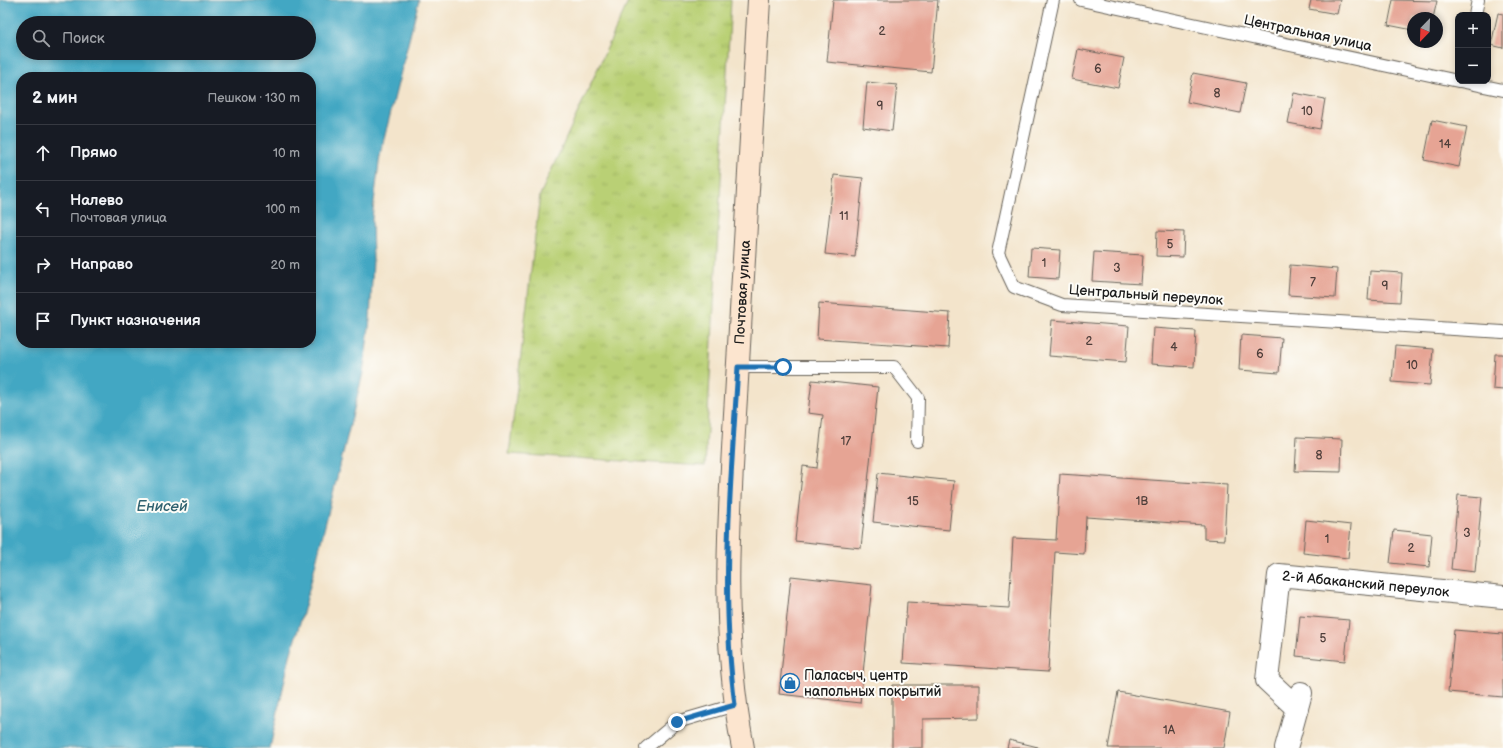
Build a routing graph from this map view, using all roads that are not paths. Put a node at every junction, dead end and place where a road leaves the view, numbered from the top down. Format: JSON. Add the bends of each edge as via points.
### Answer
{"nodes":[{"id":1,"x":759,"y":0,"type":"edge"},
{"id":2,"x":1053,"y":0,"type":"edge"},
{"id":3,"x":1081,"y":0,"type":"edge"},
{"id":4,"x":1478,"y":0,"type":"edge"},
{"id":5,"x":1476,"y":12,"type":"edge"},
{"id":6,"x":1455,"y":80,"type":"edge"},
{"id":7,"x":1476,"y":84,"type":"edge"},
{"id":8,"x":1503,"y":90,"type":"edge"},
{"id":9,"x":1503,"y":332,"type":"edge"},
{"id":10,"x":738,"y":367,"type":"junction"},
{"id":11,"x":917,"y":442,"type":"dead end"},
{"id":12,"x":1503,"y":597,"type":"edge"},
{"id":13,"x":735,"y":705,"type":"junction"},
{"id":14,"x":646,"y":748,"type":"edge"},
{"id":15,"x":743,"y":748,"type":"edge"},
{"id":16,"x":1286,"y":748,"type":"edge"}],
"edges":[{"from":1,"to":10,"type":"main road","name":"Почтовая улица"},
{"from":2,"to":9,"type":"lane","name":"Центральный переулок","via":[[998,253],[1014,287],[1062,305]]},
{"from":3,"to":6,"type":"lane","name":"Центральная улица"},
{"from":4,"to":5,"type":"lane"},
{"from":7,"to":8,"type":"lane","name":"Центральная улица"},
{"from":10,"to":11,"type":"lane","via":[[894,366],[918,398]]},
{"from":10,"to":13,"type":"main road","name":"Почтовая улица","via":[[727,545],[729,646]]},
{"from":12,"to":16,"type":"street","name":"2-й Абаканский переулок","via":[[1279,575],[1267,680],[1299,700]]},
{"from":13,"to":14,"type":"lane","via":[[677,722]]},
{"from":13,"to":15,"type":"main road","name":"Почтовая улица"}]}
